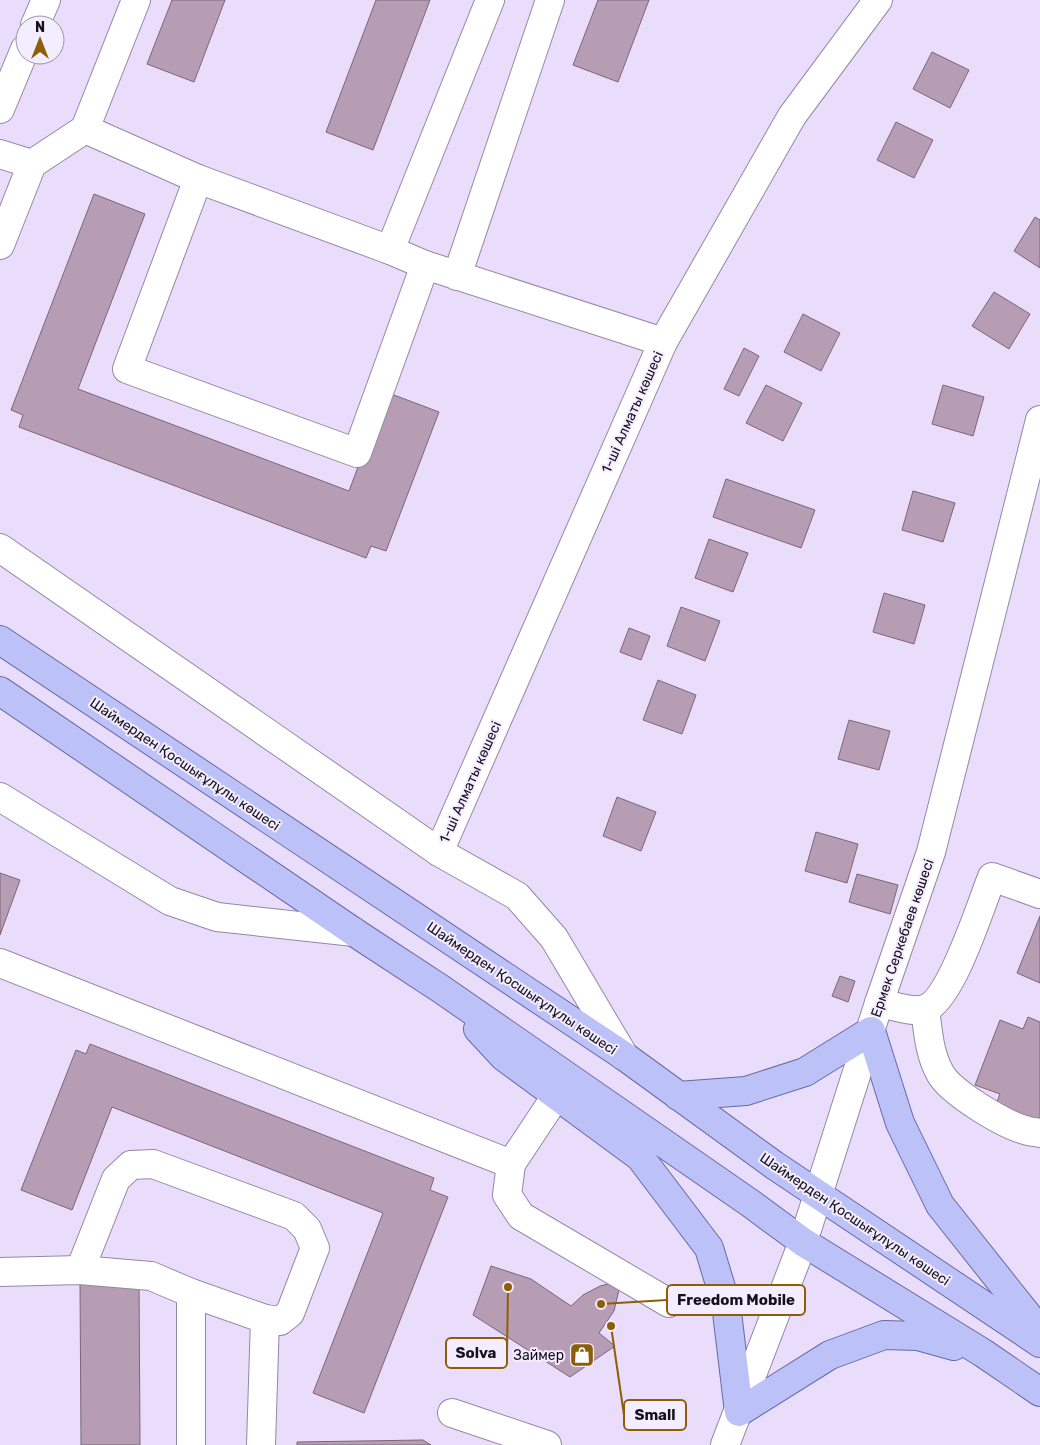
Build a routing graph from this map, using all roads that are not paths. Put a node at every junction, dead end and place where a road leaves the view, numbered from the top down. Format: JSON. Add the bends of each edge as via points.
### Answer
{"nodes":[{"id":1,"x":46,"y":0,"type":"edge"},
{"id":2,"x":136,"y":0,"type":"edge"},
{"id":3,"x":490,"y":0,"type":"edge"},
{"id":4,"x":550,"y":0,"type":"edge"},
{"id":5,"x":878,"y":0,"type":"edge"},
{"id":6,"x":39,"y":15,"type":"edge"},
{"id":7,"x":18,"y":65,"type":"edge"},
{"id":8,"x":0,"y":109,"type":"edge"},
{"id":9,"x":84,"y":129,"type":"junction"},
{"id":10,"x":0,"y":154,"type":"edge"},
{"id":11,"x":32,"y":164,"type":"junction"},
{"id":12,"x":198,"y":179,"type":"junction"},
{"id":13,"x":0,"y":245,"type":"edge"},
{"id":14,"x":390,"y":250,"type":"junction"},
{"id":15,"x":425,"y":265,"type":"junction"},
{"id":16,"x":457,"y":276,"type":"junction"},
{"id":17,"x":663,"y":342,"type":"junction"},
{"id":18,"x":1040,"y":420,"type":"edge"},
{"id":19,"x":0,"y":548,"type":"edge"},
{"id":20,"x":0,"y":640,"type":"edge"},
{"id":21,"x":0,"y":691,"type":"edge"},
{"id":22,"x":1,"y":800,"type":"edge"},
{"id":23,"x":439,"y":852,"type":"junction"},
{"id":24,"x":1040,"y":894,"type":"edge"},
{"id":25,"x":354,"y":932,"type":"junction"},
{"id":26,"x":0,"y":963,"type":"edge"},
{"id":27,"x":879,"y":1003,"type":"junction"},
{"id":28,"x":925,"y":1009,"type":"junction"},
{"id":29,"x":871,"y":1031,"type":"junction"},
{"id":30,"x":624,"y":1056,"type":"junction"},
{"id":31,"x":562,"y":1086,"type":"junction"},
{"id":32,"x":678,"y":1096,"type":"junction"},
{"id":33,"x":1040,"y":1133,"type":"edge"},
{"id":34,"x":511,"y":1164,"type":"junction"},
{"id":35,"x":818,"y":1195,"type":"junction"},
{"id":36,"x":804,"y":1242,"type":"junction"},
{"id":37,"x":80,"y":1270,"type":"junction"},
{"id":38,"x":0,"y":1272,"type":"edge"},
{"id":39,"x":191,"y":1293,"type":"junction"},
{"id":40,"x":669,"y":1303,"type":"dead end"},
{"id":41,"x":265,"y":1319,"type":"junction"},
{"id":42,"x":1040,"y":1331,"type":"edge"},
{"id":43,"x":1040,"y":1343,"type":"edge"},
{"id":44,"x":983,"y":1353,"type":"junction"},
{"id":45,"x":1040,"y":1392,"type":"edge"},
{"id":46,"x":739,"y":1412,"type":"junction"},
{"id":47,"x":452,"y":1413,"type":"dead end"},
{"id":48,"x":191,"y":1445,"type":"edge"},
{"id":49,"x":261,"y":1445,"type":"edge"},
{"id":50,"x":547,"y":1445,"type":"edge"},
{"id":51,"x":725,"y":1445,"type":"edge"}],
"edges":[{"from":1,"to":6,"type":"street"},
{"from":2,"to":9,"type":"street"},
{"from":3,"to":14,"type":"street"},
{"from":4,"to":16,"type":"street"},
{"from":5,"to":17,"type":"street","name":"1-ші Алматы көшесі","via":[[792,116]]},
{"from":7,"to":8,"type":"street"},
{"from":9,"to":11,"type":"street"},
{"from":9,"to":12,"type":"street"},
{"from":10,"to":11,"type":"street"},
{"from":11,"to":13,"type":"street"},
{"from":12,"to":14,"type":"street"},
{"from":12,"to":15,"type":"street","via":[[127,369],[358,452]]},
{"from":14,"to":15,"type":"street"},
{"from":15,"to":16,"type":"street"},
{"from":16,"to":17,"type":"street"},
{"from":17,"to":23,"type":"street","name":"1-ші Алматы көшесі"},
{"from":18,"to":27,"type":"street","name":"Ермек Серкебаев көшесі","via":[[931,852]]},
{"from":19,"to":23,"type":"street"},
{"from":20,"to":30,"type":"main road","name":"Шаймерден Қосшығұлұлы көшесі"},
{"from":21,"to":25,"type":"main road"},
{"from":22,"to":25,"type":"street","via":[[170,901],[216,916]]},
{"from":23,"to":30,"type":"street","via":[[517,896],[554,938]]},
{"from":24,"to":28,"type":"street","via":[[992,876],[948,985]]},
{"from":25,"to":31,"type":"main road","via":[[441,989]]},
{"from":26,"to":34,"type":"street"},
{"from":27,"to":28,"type":"street"},
{"from":27,"to":29,"type":"street","name":"Ермек Серкебаев көшесі"},
{"from":28,"to":33,"type":"street","via":[[933,1057],[941,1075],[960,1095],[994,1116],[1023,1130]]},
{"from":29,"to":32,"type":"main road","via":[[805,1072],[746,1091]]},
{"from":29,"to":35,"type":"street","name":"Ермек Серкебаев көшесі"},
{"from":29,"to":42,"type":"main road","via":[[900,1123],[940,1205]]},
{"from":30,"to":32,"type":"main road","name":"Шаймерден Қосшығұлұлы көшесі"},
{"from":31,"to":34,"type":"street"},
{"from":31,"to":36,"type":"main road","via":[[750,1203]]},
{"from":31,"to":46,"type":"main road","via":[[640,1157],[708,1248],[726,1304]]},
{"from":32,"to":35,"type":"main road","name":"Шаймерден Қосшығұлұлы көшесі"},
{"from":34,"to":40,"type":"street","via":[[507,1195],[521,1216]]},
{"from":35,"to":36,"type":"street","name":"Ермек Серкебаев көшесі"},
{"from":35,"to":43,"type":"main road","name":"Шаймерден Қосшығұлұлы көшесі"},
{"from":36,"to":44,"type":"main road"},
{"from":36,"to":46,"type":"street","name":"Ермек Серкебаев көшесі"},
{"from":37,"to":38,"type":"street"},
{"from":37,"to":39,"type":"street","via":[[150,1276]]},
{"from":37,"to":41,"type":"street","via":[[116,1179],[131,1165],[153,1164],[294,1216],[307,1229],[315,1248],[290,1313],[280,1321]]},
{"from":39,"to":41,"type":"street"},
{"from":39,"to":48,"type":"street"},
{"from":41,"to":49,"type":"street"},
{"from":44,"to":45,"type":"main road"},
{"from":44,"to":46,"type":"main road","via":[[918,1336],[884,1336],[830,1355]]},
{"from":46,"to":51,"type":"street","name":"Ермек Серкебаев көшесі"},
{"from":47,"to":50,"type":"street"}]}
